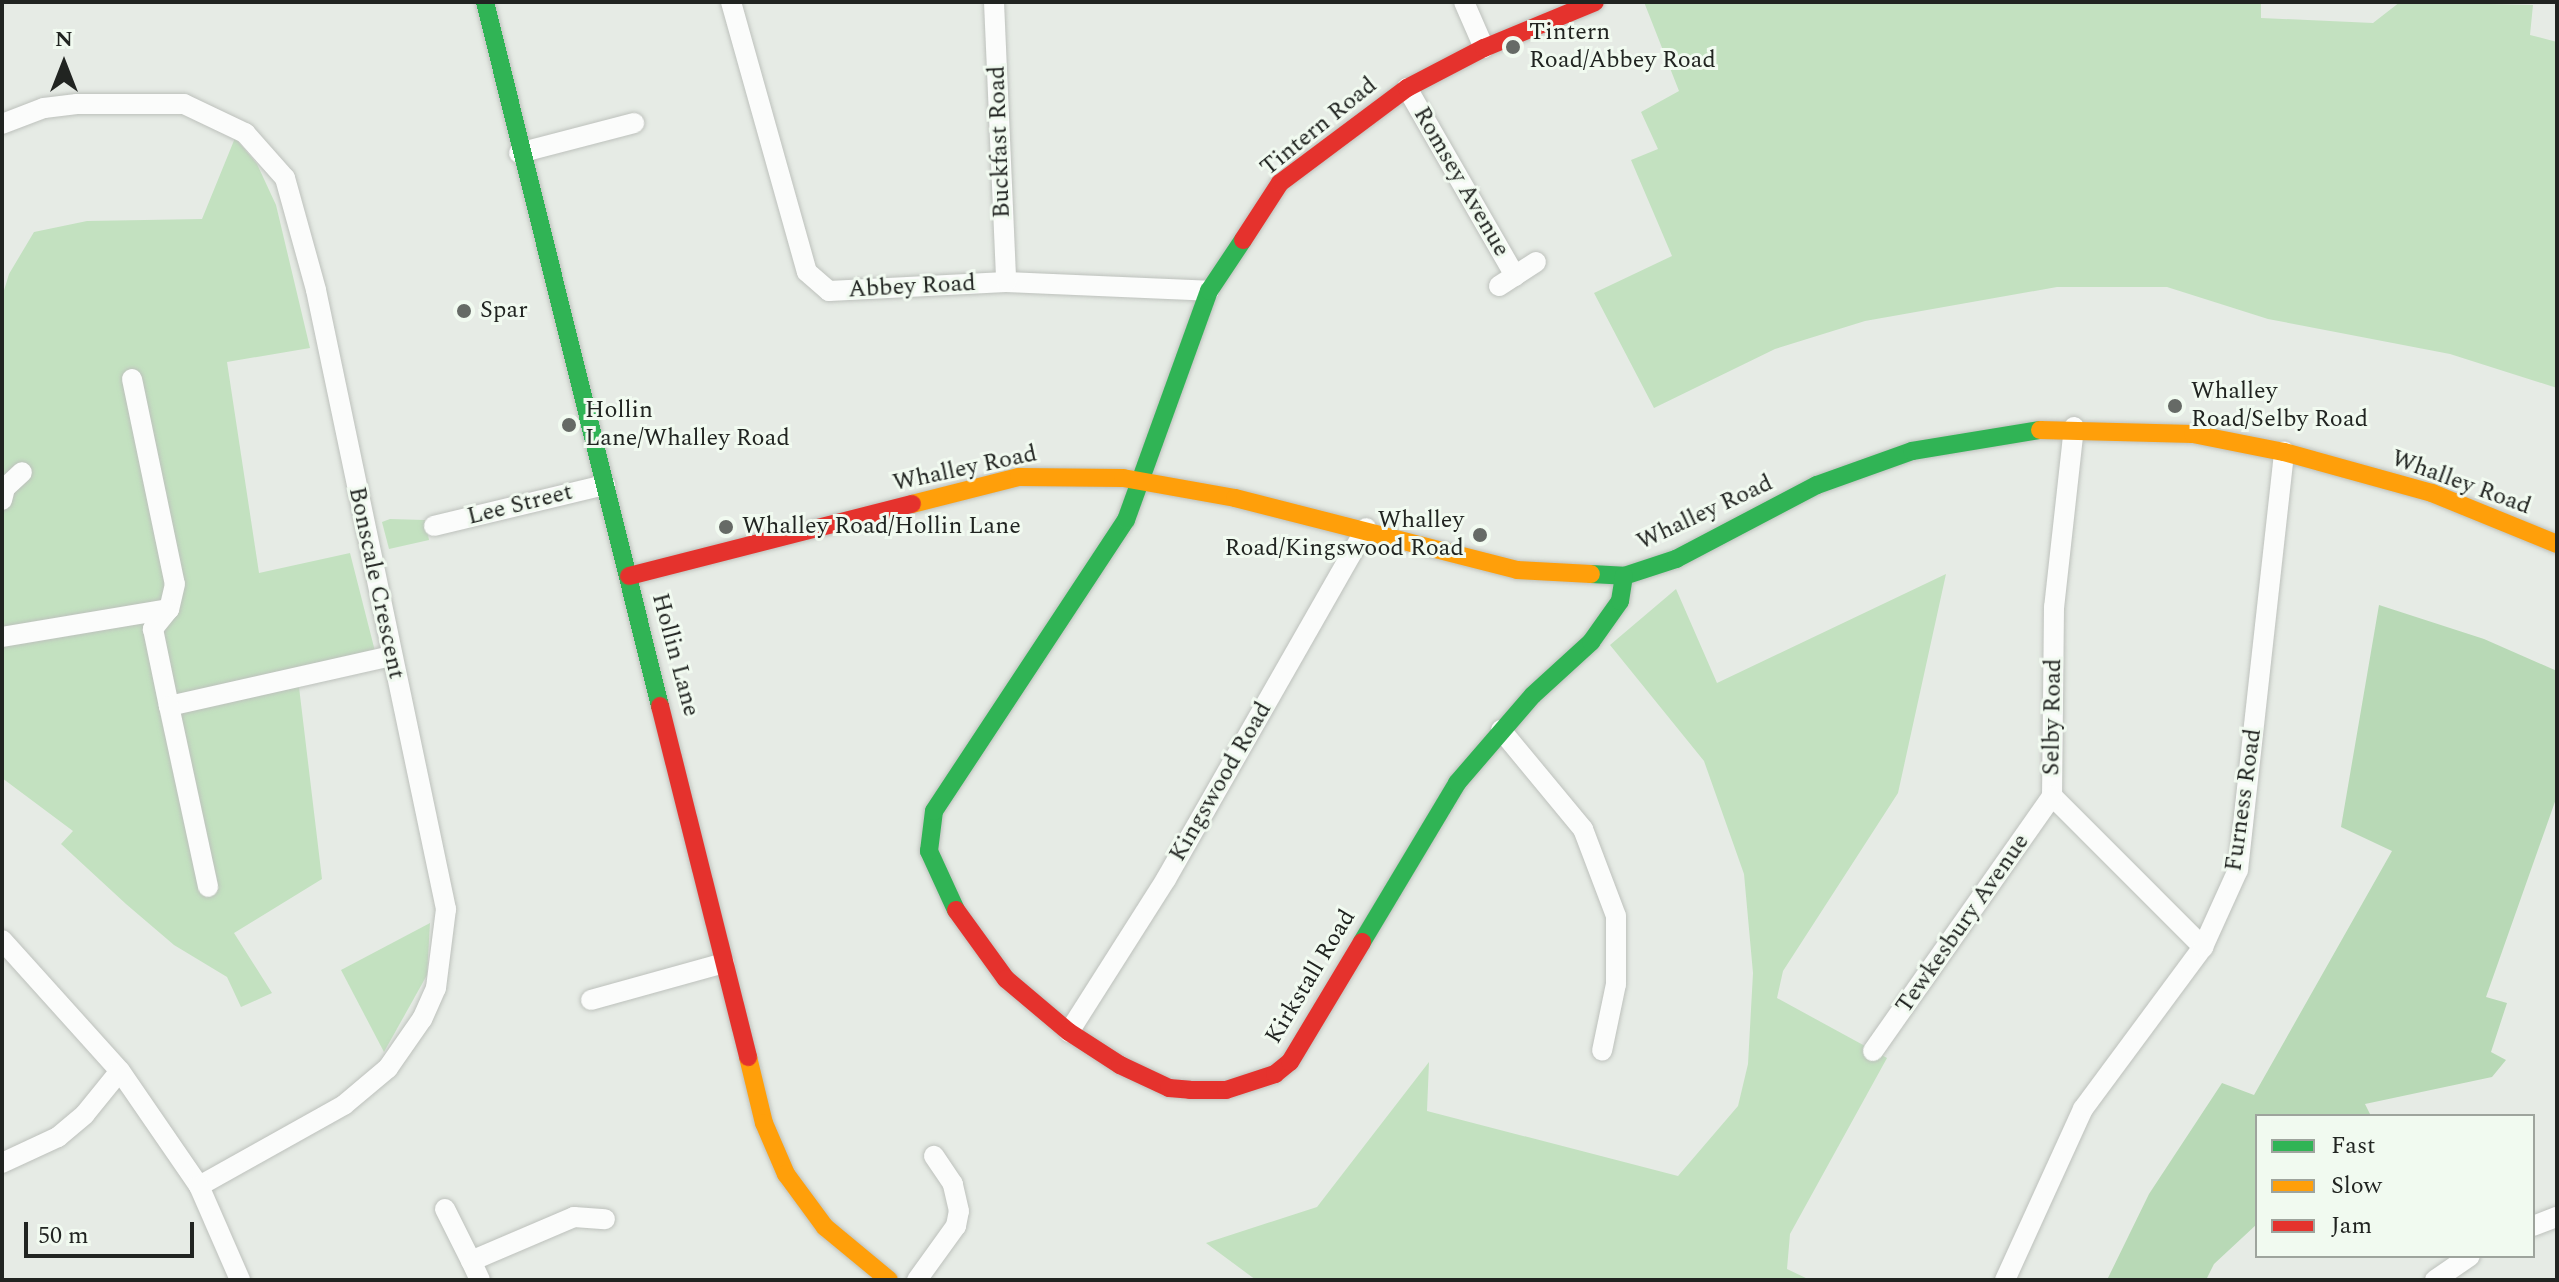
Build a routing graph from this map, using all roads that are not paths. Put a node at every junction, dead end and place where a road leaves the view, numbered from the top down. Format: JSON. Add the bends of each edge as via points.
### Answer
{"nodes":[{"id":1,"x":485,"y":2,"type":"edge"},
{"id":2,"x":731,"y":2,"type":"edge"},
{"id":3,"x":994,"y":2,"type":"edge"},
{"id":4,"x":1464,"y":2,"type":"edge"},
{"id":5,"x":1595,"y":2,"type":"edge"},
{"id":6,"x":1484,"y":48,"type":"junction"},
{"id":7,"x":1407,"y":88,"type":"junction"},
{"id":8,"x":634,"y":123,"type":"dead end"},
{"id":9,"x":2,"y":124,"type":"edge"},
{"id":10,"x":519,"y":153,"type":"junction"},
{"id":11,"x":1536,"y":262,"type":"dead end"},
{"id":12,"x":1006,"y":282,"type":"junction"},
{"id":13,"x":1209,"y":291,"type":"junction"},
{"id":14,"x":132,"y":379,"type":"dead end"},
{"id":15,"x":2074,"y":427,"type":"junction"},
{"id":16,"x":2284,"y":452,"type":"junction"},
{"id":17,"x":22,"y":472,"type":"dead end"},
{"id":18,"x":1144,"y":481,"type":"junction"},
{"id":19,"x":605,"y":485,"type":"junction"},
{"id":20,"x":2,"y":500,"type":"edge"},
{"id":21,"x":434,"y":526,"type":"dead end"},
{"id":22,"x":1366,"y":528,"type":"junction"},
{"id":23,"x":2557,"y":544,"type":"edge"},
{"id":24,"x":629,"y":576,"type":"junction"},
{"id":25,"x":1624,"y":576,"type":"junction"},
{"id":26,"x":169,"y":609,"type":"junction"},
{"id":27,"x":2,"y":636,"type":"edge"},
{"id":28,"x":390,"y":656,"type":"junction"},
{"id":29,"x":169,"y":706,"type":"junction"},
{"id":30,"x":1501,"y":730,"type":"junction"},
{"id":31,"x":2052,"y":796,"type":"junction"},
{"id":32,"x":208,"y":887,"type":"dead end"},
{"id":33,"x":2,"y":940,"type":"edge"},
{"id":34,"x":2203,"y":947,"type":"junction"},
{"id":35,"x":724,"y":963,"type":"junction"},
{"id":36,"x":591,"y":1000,"type":"dead end"},
{"id":37,"x":1069,"y":1032,"type":"junction"},
{"id":38,"x":1602,"y":1051,"type":"dead end"},
{"id":39,"x":1873,"y":1051,"type":"dead end"},
{"id":40,"x":120,"y":1071,"type":"junction"},
{"id":41,"x":934,"y":1156,"type":"dead end"},
{"id":42,"x":2,"y":1163,"type":"edge"},
{"id":43,"x":199,"y":1186,"type":"junction"},
{"id":44,"x":445,"y":1209,"type":"dead end"},
{"id":45,"x":2557,"y":1217,"type":"edge"},
{"id":46,"x":605,"y":1219,"type":"dead end"},
{"id":47,"x":2535,"y":1225,"type":"edge"},
{"id":48,"x":2467,"y":1258,"type":"edge"},
{"id":49,"x":475,"y":1271,"type":"edge"},
{"id":50,"x":865,"y":1273,"type":"edge"},
{"id":51,"x":237,"y":1279,"type":"edge"},
{"id":52,"x":889,"y":1280,"type":"edge"},
{"id":53,"x":917,"y":1280,"type":"edge"},
{"id":54,"x":2005,"y":1280,"type":"edge"},
{"id":55,"x":2435,"y":1280,"type":"edge"}],
"edges":[{"from":1,"to":10,"type":"street","name":"Hollin Lane"},
{"from":2,"to":12,"type":"street","name":"Abbey Road","via":[[807,272],[829,291]]},
{"from":3,"to":12,"type":"street","name":"Buckfast Road"},
{"from":4,"to":6,"type":"street"},
{"from":5,"to":6,"type":"street","name":"Tintern Road"},
{"from":6,"to":7,"type":"street","name":"Tintern Road"},
{"from":7,"to":11,"type":"street","name":"Romsey Avenue","via":[[1507,281]]},
{"from":7,"to":13,"type":"street","name":"Tintern Road","via":[[1280,183]]},
{"from":8,"to":10,"type":"street"},
{"from":9,"to":28,"type":"street","name":"Bonscale Crescent","via":[[44,108],[166,100],[224,119],[273,159],[295,202],[313,276]]},
{"from":10,"to":19,"type":"street","name":"Hollin Lane"},
{"from":12,"to":13,"type":"street","name":"Abbey Road"},
{"from":13,"to":18,"type":"street","name":"Tintern Road"},
{"from":14,"to":26,"type":"street","via":[[175,584]]},
{"from":15,"to":16,"type":"street","name":"Whalley Road","via":[[2193,434]]},
{"from":15,"to":25,"type":"street","name":"Whalley Road","via":[[1992,434],[1912,451],[1817,485],[1676,559]]},
{"from":15,"to":31,"type":"street","name":"Selby Road","via":[[2054,607]]},
{"from":16,"to":23,"type":"street","name":"Whalley Road","via":[[2432,493]]},
{"from":16,"to":34,"type":"street","name":"Furness Road","via":[[2238,870]]},
{"from":17,"to":20,"type":"street","via":[[5,488]]},
{"from":18,"to":22,"type":"street","name":"Whalley Road"},
{"from":18,"to":24,"type":"street","name":"Whalley Road","via":[[1019,477]]},
{"from":18,"to":37,"type":"street","name":"Kirkstall Road","via":[[1116,538],[943,793],[929,831],[938,880],[971,936],[1016,988]]},
{"from":19,"to":21,"type":"street","name":"Lee Street"},
{"from":19,"to":24,"type":"street","name":"Hollin Lane"},
{"from":22,"to":25,"type":"street","name":"Whalley Road","via":[[1517,570]]},
{"from":22,"to":37,"type":"street","name":"Kingswood Road","via":[[1166,879]]},
{"from":24,"to":35,"type":"street","name":"Hollin Lane"},
{"from":25,"to":30,"type":"street","name":"Kirkstall Road","via":[[1620,601],[1591,642]]},
{"from":26,"to":27,"type":"street"},
{"from":26,"to":29,"type":"street","via":[[153,629]]},
{"from":28,"to":29,"type":"street"},
{"from":28,"to":43,"type":"street","name":"Bonscale Crescent","via":[[446,909],[436,988],[405,1047],[366,1089]]},
{"from":29,"to":32,"type":"street"},
{"from":30,"to":37,"type":"street","name":"Kirkstall Road","via":[[1437,812],[1290,1062],[1275,1074],[1226,1090],[1169,1088]]},
{"from":30,"to":38,"type":"street","via":[[1583,829],[1616,916],[1616,984]]},
{"from":31,"to":34,"type":"street","name":"Selby Road"},
{"from":31,"to":39,"type":"street","name":"Tewkesbury Avenue"},
{"from":33,"to":40,"type":"street"},
{"from":34,"to":54,"type":"street","name":"Furness Road","via":[[2083,1109]]},
{"from":35,"to":36,"type":"street"},
{"from":35,"to":50,"type":"street","name":"Hollin Lane","via":[[764,1123],[786,1174]]},
{"from":40,"to":42,"type":"street","via":[[58,1137]]},
{"from":40,"to":43,"type":"street"},
{"from":41,"to":53,"type":"street","via":[[953,1184],[959,1211],[956,1226]]},
{"from":43,"to":51,"type":"street"},
{"from":44,"to":49,"type":"street"},
{"from":45,"to":47,"type":"street"},
{"from":46,"to":49,"type":"street","via":[[574,1217]]},
{"from":48,"to":55,"type":"street"},
{"from":50,"to":52,"type":"street","name":"Hollin Lane"}]}
